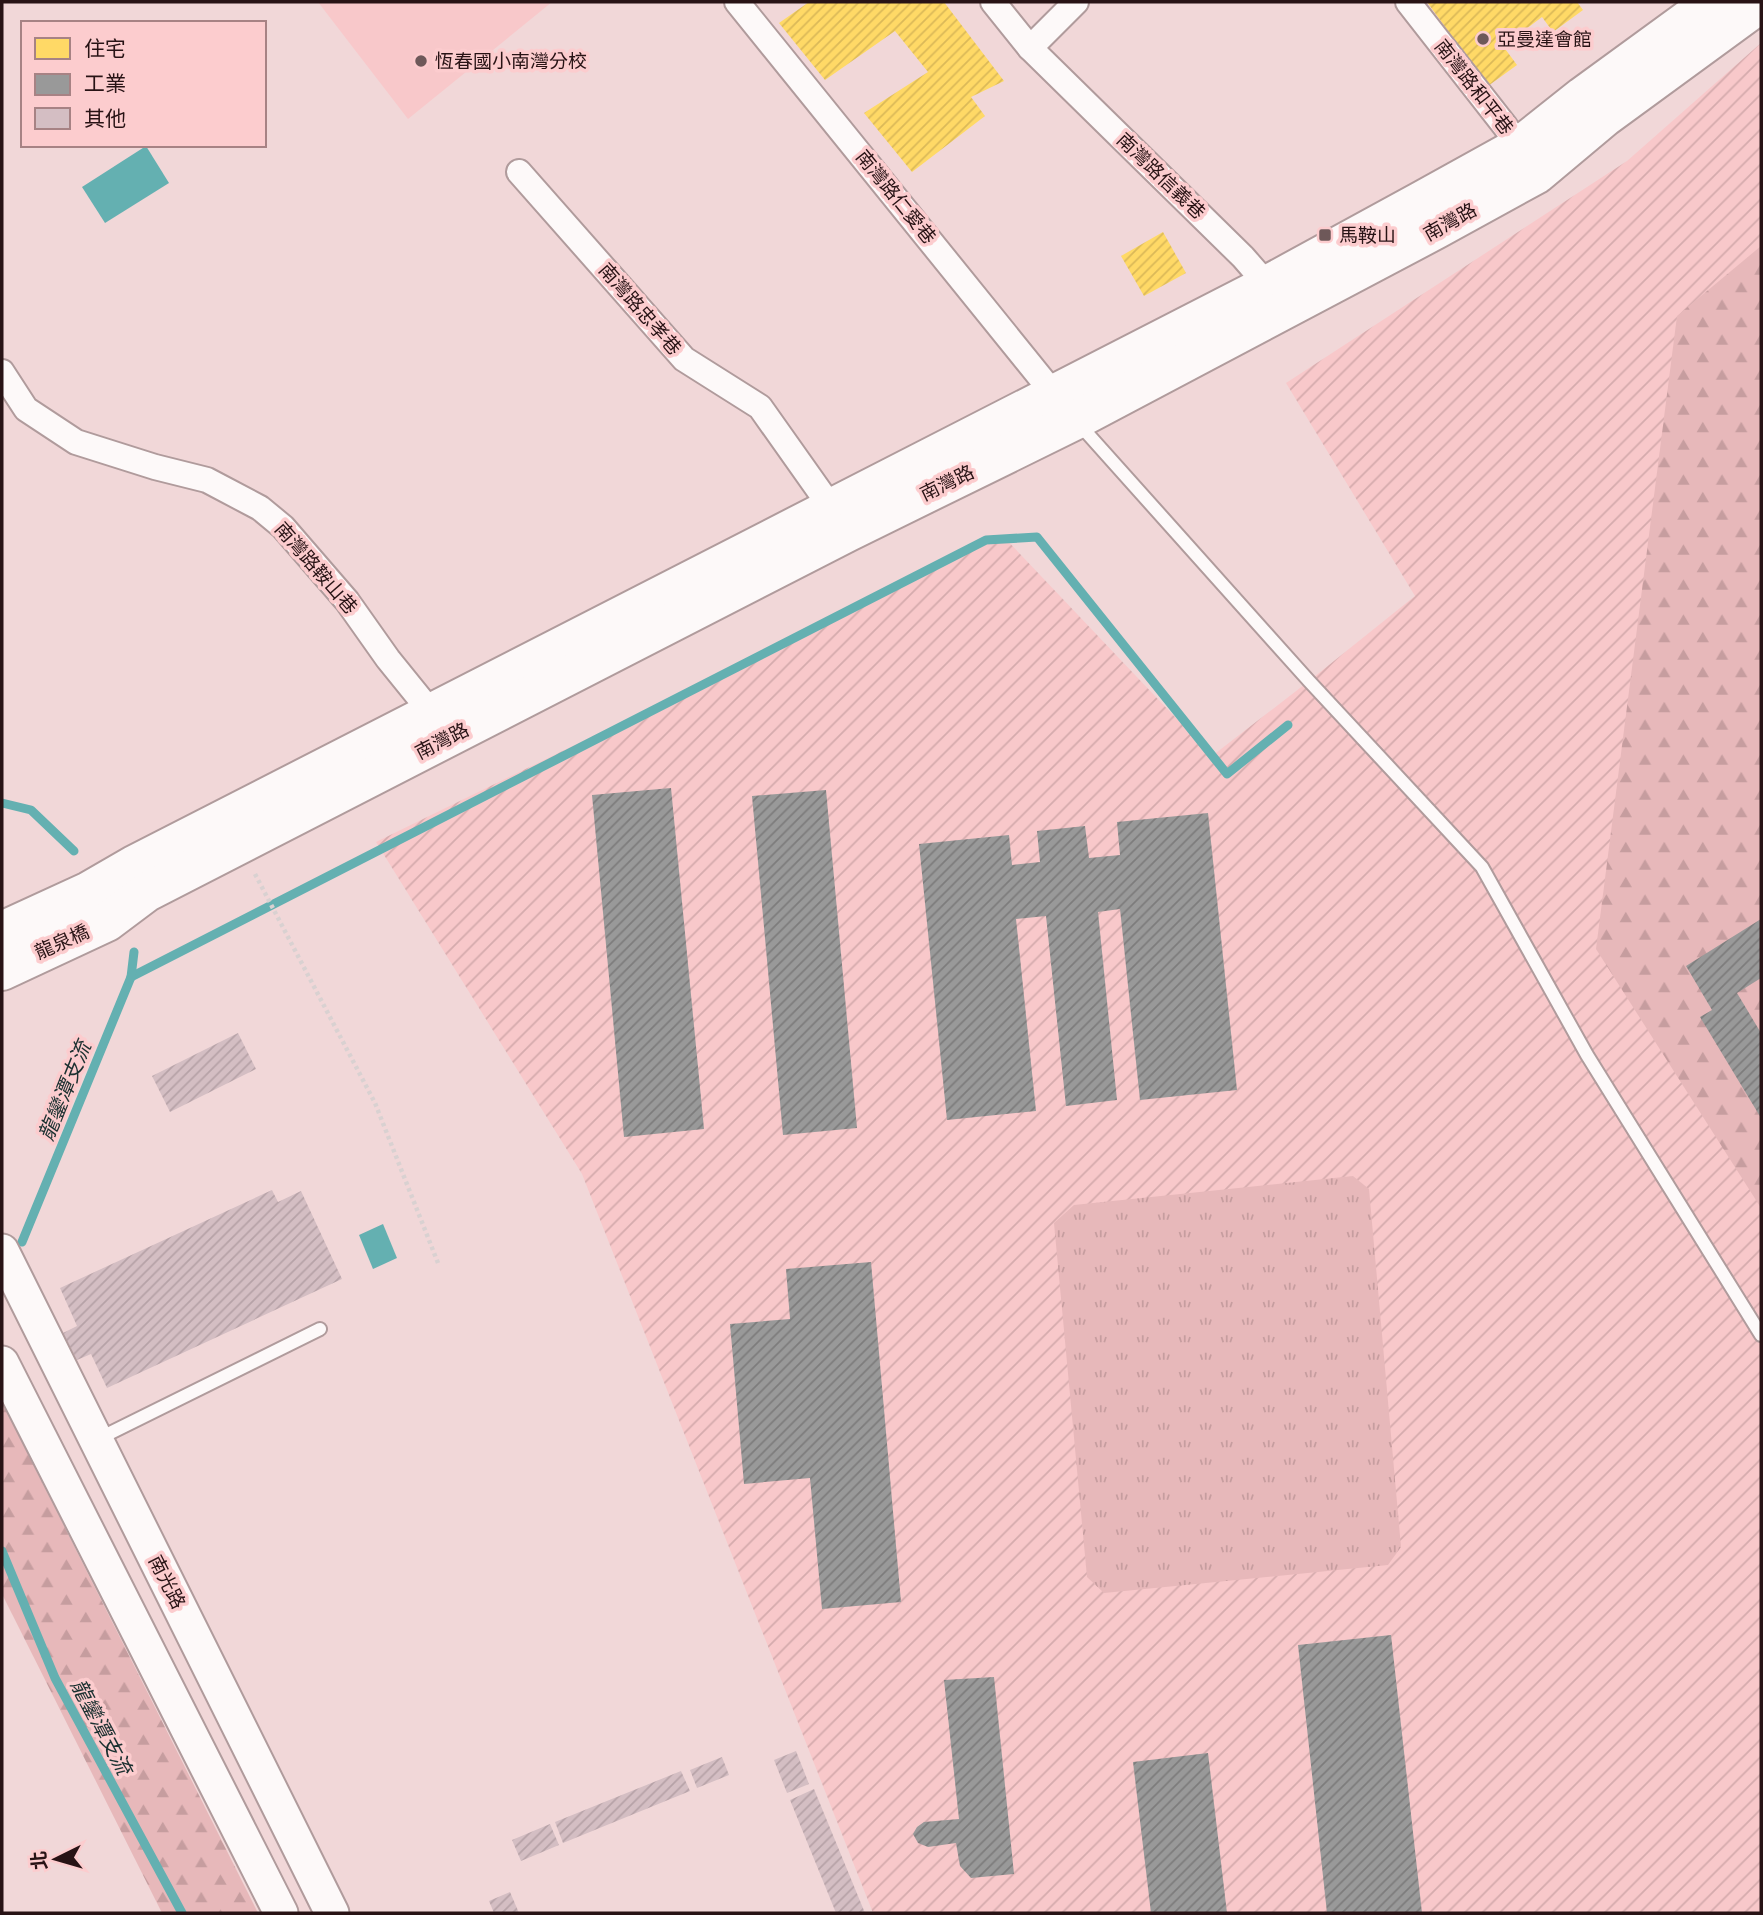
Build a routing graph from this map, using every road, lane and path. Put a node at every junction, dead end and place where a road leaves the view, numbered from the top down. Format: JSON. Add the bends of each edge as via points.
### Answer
{"nodes":[{"id":1,"x":737,"y":2,"type":"edge"},
{"id":2,"x":993,"y":2,"type":"edge"},
{"id":3,"x":1076,"y":2,"type":"edge"},
{"id":4,"x":1408,"y":2,"type":"edge"},
{"id":5,"x":1712,"y":2,"type":"edge"},
{"id":6,"x":1761,"y":3,"type":"edge"},
{"id":7,"x":1030,"y":48,"type":"junction"},
{"id":8,"x":1529,"y":160,"type":"junction"},
{"id":9,"x":519,"y":172,"type":"dead end"},
{"id":10,"x":1277,"y":297,"type":"junction"},
{"id":11,"x":2,"y":372,"type":"edge"},
{"id":12,"x":1065,"y":407,"type":"junction"},
{"id":13,"x":839,"y":519,"type":"junction"},
{"id":14,"x":440,"y":724,"type":"junction"},
{"id":15,"x":240,"y":845,"type":"junction"},
{"id":16,"x":98,"y":906,"type":"junction"},
{"id":17,"x":7,"y":955,"type":"edge"},
{"id":18,"x":2,"y":1251,"type":"edge"},
{"id":19,"x":438,"y":1263,"type":"dead end"},
{"id":20,"x":320,"y":1329,"type":"dead end"},
{"id":21,"x":1761,"y":1335,"type":"edge"},
{"id":22,"x":2,"y":1363,"type":"edge"},
{"id":23,"x":96,"y":1440,"type":"junction"},
{"id":24,"x":281,"y":1913,"type":"edge"},
{"id":25,"x":332,"y":1913,"type":"edge"}],
"edges":[{"from":1,"to":12,"type":"street","name":"南灣路仁愛巷"},
{"from":2,"to":7,"type":"street","name":"南灣路信義巷"},
{"from":3,"to":7,"type":"street"},
{"from":4,"to":8,"type":"street","name":"南灣路和平巷"},
{"from":5,"to":8,"type":"main road","name":"南灣路","via":[[1583,96]]},
{"from":6,"to":8,"type":"main road","name":"南灣路","via":[[1605,117]]},
{"from":7,"to":10,"type":"street","name":"南灣路信義巷","via":[[1243,257]]},
{"from":8,"to":10,"type":"main road","name":"南灣路"},
{"from":9,"to":13,"type":"street","name":"南灣路忠孝巷","via":[[684,359],[760,407]]},
{"from":10,"to":12,"type":"main road","name":"南灣路"},
{"from":11,"to":14,"type":"street","name":"南灣路鞍山巷","via":[[26,409],[76,443],[207,480],[260,508],[283,527],[347,601]]},
{"from":12,"to":13,"type":"main road","name":"南灣路"},
{"from":12,"to":21,"type":"lane","via":[[1482,867],[1587,1055]]},
{"from":13,"to":14,"type":"main road","name":"南灣路"},
{"from":14,"to":15,"type":"main road","name":"南灣路"},
{"from":14,"to":16,"type":"main road","name":"南灣路","via":[[134,865]]},
{"from":15,"to":16,"type":"main road","name":"南灣路","via":[[148,892]]},
{"from":15,"to":19,"type":"path","via":[[375,1103]]},
{"from":16,"to":17,"type":"main road","name":"龍泉橋"},
{"from":18,"to":23,"type":"street","name":"南光路"},
{"from":20,"to":23,"type":"lane"},
{"from":22,"to":24,"type":"street"},
{"from":23,"to":25,"type":"street","name":"南光路"}]}
